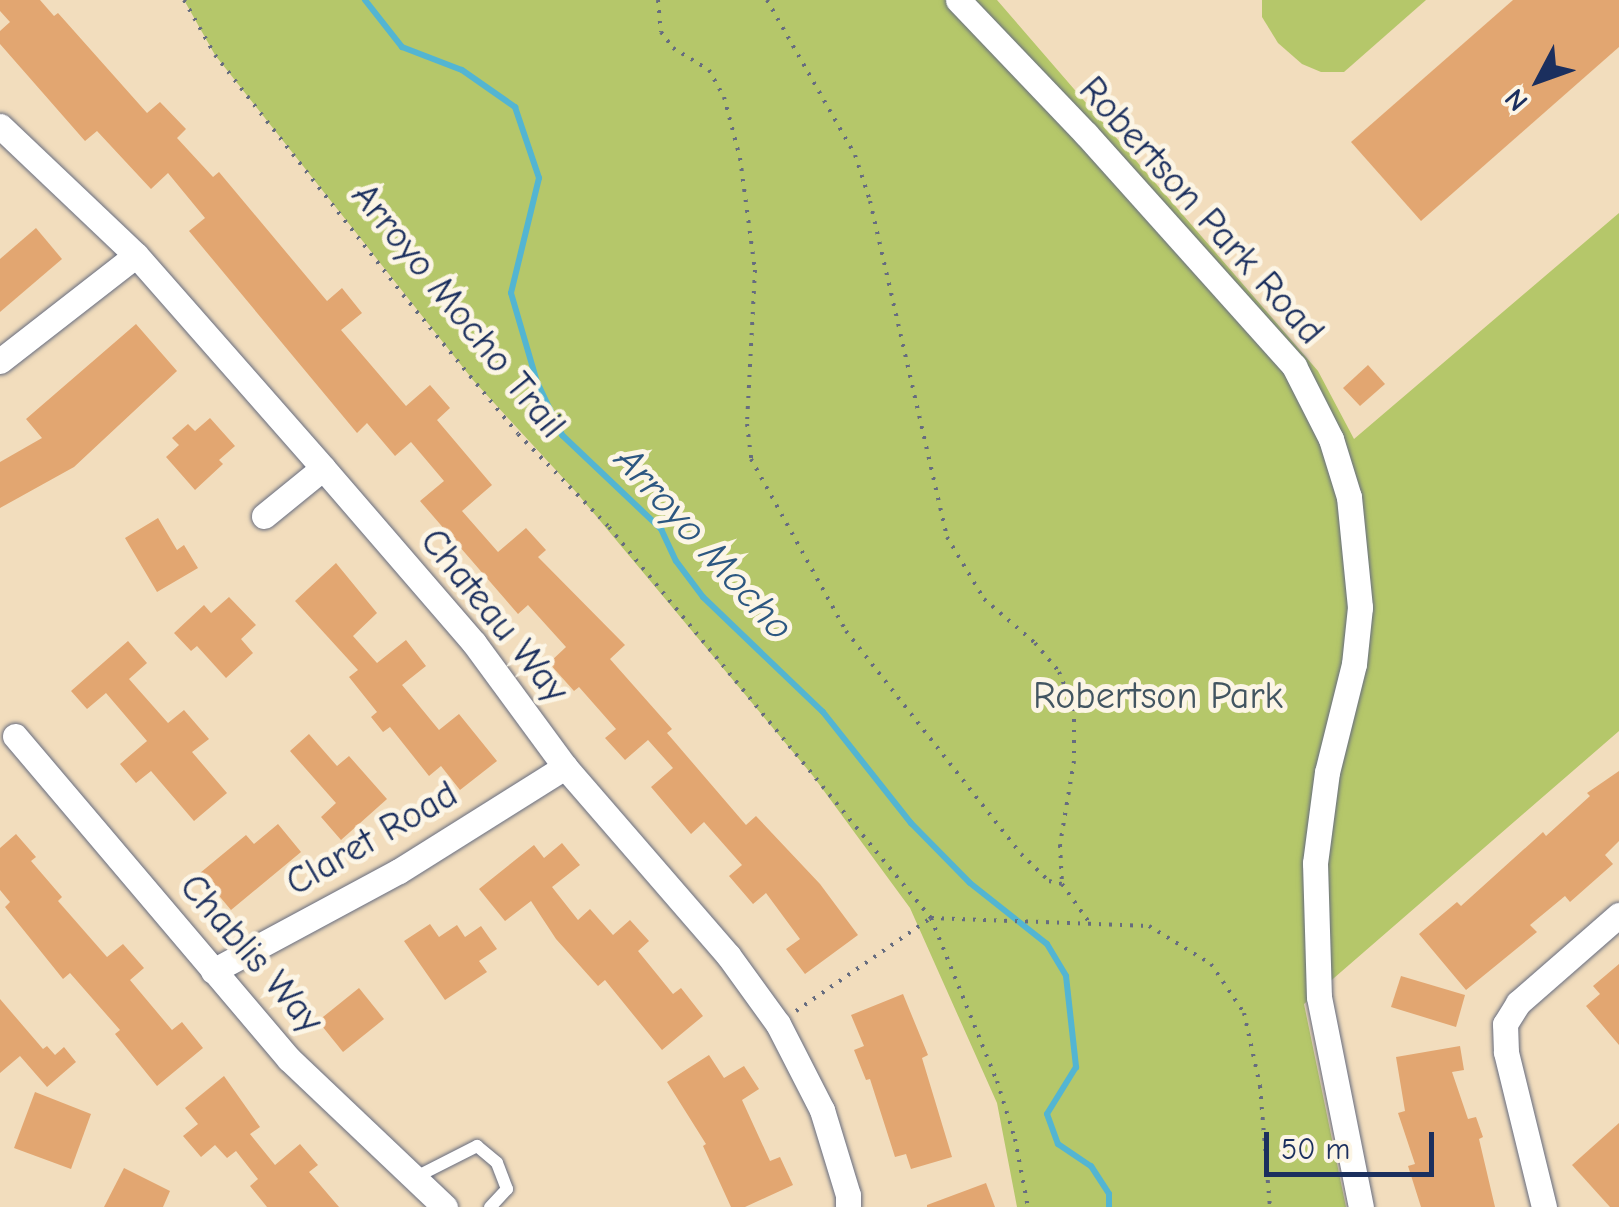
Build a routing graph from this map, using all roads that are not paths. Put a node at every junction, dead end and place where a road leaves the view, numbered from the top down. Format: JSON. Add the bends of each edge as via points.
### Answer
{"nodes":[{"id":1,"x":958,"y":0,"type":"edge"},
{"id":2,"x":0,"y":126,"type":"edge"},
{"id":3,"x":136,"y":255,"type":"junction"},
{"id":4,"x":0,"y":360,"type":"edge"},
{"id":5,"x":323,"y":468,"type":"junction"},
{"id":6,"x":264,"y":516,"type":"dead end"},
{"id":7,"x":15,"y":736,"type":"dead end"},
{"id":8,"x":565,"y":768,"type":"junction"},
{"id":9,"x":1619,"y":915,"type":"edge"},
{"id":10,"x":213,"y":971,"type":"junction"},
{"id":11,"x":414,"y":1178,"type":"junction"},
{"id":12,"x":445,"y":1207,"type":"edge"},
{"id":13,"x":490,"y":1207,"type":"edge"},
{"id":14,"x":848,"y":1207,"type":"edge"},
{"id":15,"x":1362,"y":1207,"type":"edge"},
{"id":16,"x":1544,"y":1207,"type":"edge"}],
"edges":[{"from":1,"to":15,"type":"street","name":"Robertson Park Road","via":[[1294,366],[1330,438],[1349,498],[1360,607],[1315,863],[1319,997]]},
{"from":2,"to":3,"type":"street","name":"Chateau Way"},
{"from":3,"to":4,"type":"street"},
{"from":3,"to":5,"type":"street","name":"Chateau Way"},
{"from":5,"to":6,"type":"street"},
{"from":5,"to":8,"type":"street","name":"Chateau Way","via":[[474,644]]},
{"from":7,"to":10,"type":"street","name":"Chablis Way"},
{"from":8,"to":10,"type":"street","name":"Claret Road","via":[[399,871]]},
{"from":8,"to":14,"type":"street","name":"Chateau Way","via":[[728,956],[778,1024],[822,1110]]},
{"from":9,"to":16,"type":"street","via":[[1518,1004],[1506,1024],[1506,1052]]},
{"from":10,"to":11,"type":"street","name":"Chablis Way","via":[[290,1059]]},
{"from":11,"to":12,"type":"street","name":"Chablis Way"},
{"from":11,"to":13,"type":"lane","via":[[477,1146],[497,1163],[507,1189]]}]}
